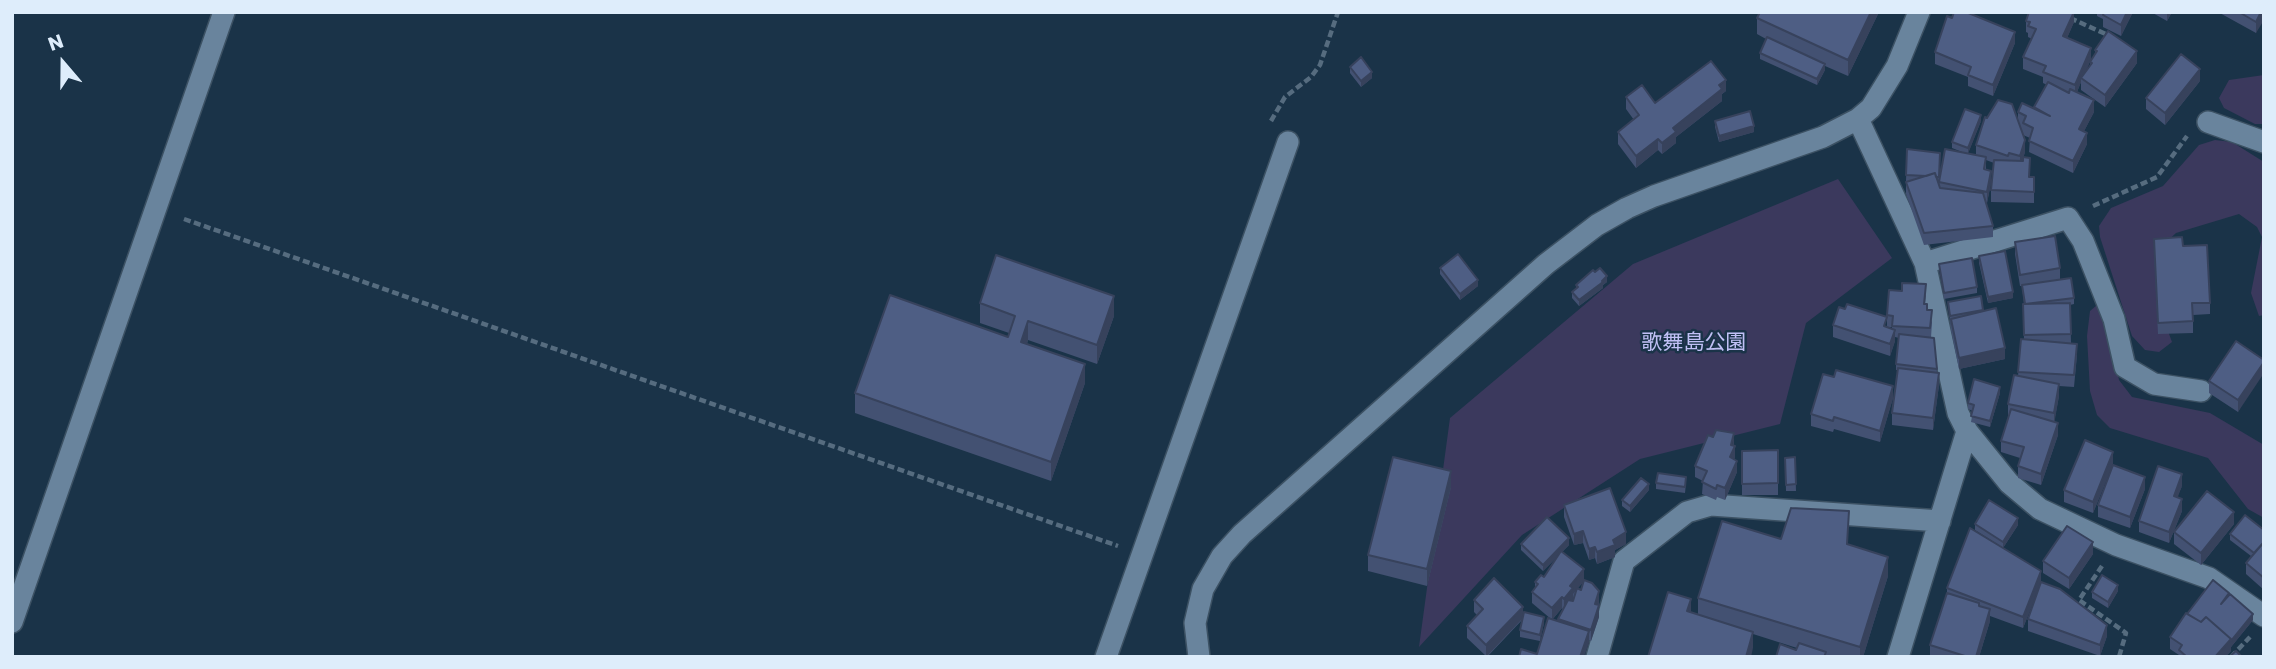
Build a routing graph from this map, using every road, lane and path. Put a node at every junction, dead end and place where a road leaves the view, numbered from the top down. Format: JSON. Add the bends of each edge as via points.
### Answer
{"nodes":[{"id":1,"x":224,"y":12,"type":"edge"},
{"id":2,"x":1339,"y":12,"type":"edge"},
{"id":3,"x":1919,"y":12,"type":"edge"},
{"id":4,"x":2067,"y":17,"type":"edge"},
{"id":5,"x":2119,"y":42,"type":"edge"},
{"id":6,"x":1858,"y":119,"type":"junction"},
{"id":7,"x":1271,"y":122,"type":"dead end"},
{"id":8,"x":2208,"y":122,"type":"joint"},
{"id":9,"x":1288,"y":142,"type":"dead end"},
{"id":10,"x":2264,"y":142,"type":"edge"},
{"id":11,"x":2068,"y":218,"type":"junction"},
{"id":12,"x":184,"y":219,"type":"dead end"},
{"id":13,"x":1925,"y":263,"type":"junction"},
{"id":14,"x":2201,"y":391,"type":"dead end"},
{"id":15,"x":1967,"y":431,"type":"junction"},
{"id":16,"x":1940,"y":521,"type":"junction"},
{"id":17,"x":2116,"y":545,"type":"junction"},
{"id":18,"x":1120,"y":547,"type":"dead end"},
{"id":19,"x":2264,"y":616,"type":"edge"},
{"id":20,"x":12,"y":622,"type":"edge"},
{"id":21,"x":1106,"y":657,"type":"edge"},
{"id":22,"x":1199,"y":657,"type":"edge"},
{"id":23,"x":1597,"y":657,"type":"edge"},
{"id":24,"x":1898,"y":657,"type":"edge"},
{"id":25,"x":2119,"y":657,"type":"edge"}],
"edges":[{"from":1,"to":20,"type":"street"},
{"from":2,"to":7,"type":"path","via":[[1320,65],[1285,97]]},
{"from":3,"to":6,"type":"street","via":[[1897,66],[1871,108]]},
{"from":4,"to":5,"type":"path"},
{"from":6,"to":13,"type":"street"},
{"from":6,"to":22,"type":"street","via":[[1823,137],[1627,208],[1572,243],[1222,556],[1211,573],[1195,623]]},
{"from":8,"to":10,"type":"street"},
{"from":8,"to":11,"type":"path","via":[[2197,122],[2157,177]]},
{"from":9,"to":21,"type":"street"},
{"from":11,"to":13,"type":"street"},
{"from":11,"to":14,"type":"street","via":[[2084,241],[2114,319],[2125,367],[2154,384]]},
{"from":12,"to":18,"type":"path"},
{"from":13,"to":15,"type":"street","via":[[1958,413]]},
{"from":15,"to":16,"type":"street"},
{"from":15,"to":17,"type":"street","via":[[2009,483],[2040,509]]},
{"from":16,"to":23,"type":"street","via":[[1712,505],[1687,512],[1624,561]]},
{"from":16,"to":24,"type":"street"},
{"from":17,"to":19,"type":"street","via":[[2209,578]]},
{"from":17,"to":25,"type":"path","via":[[2079,600],[2126,633]]}]}
